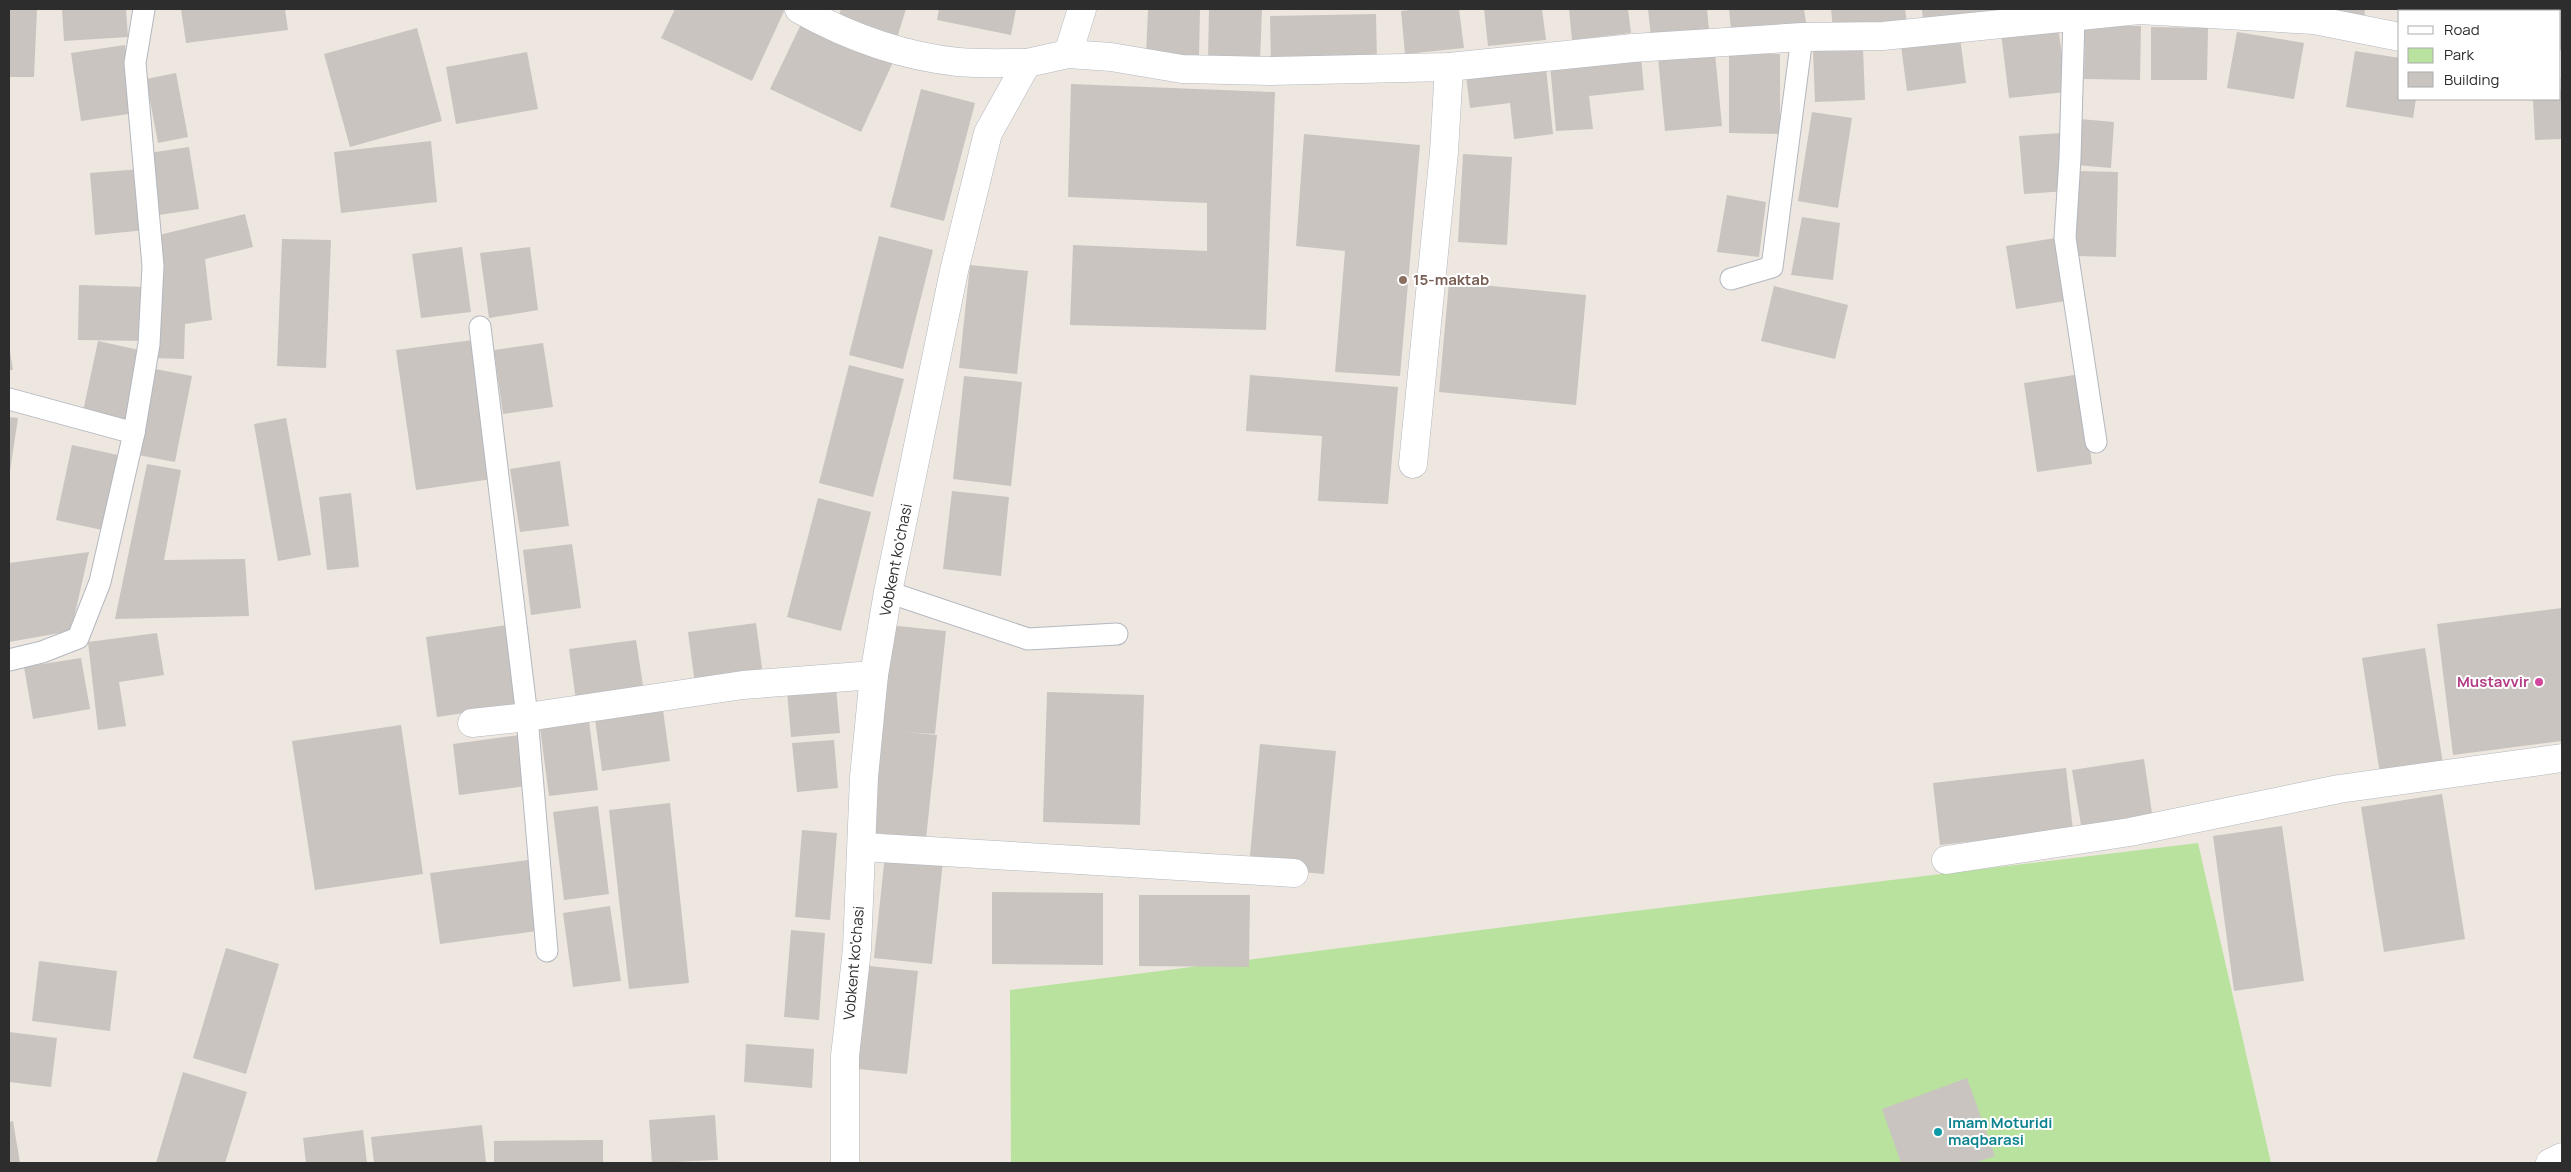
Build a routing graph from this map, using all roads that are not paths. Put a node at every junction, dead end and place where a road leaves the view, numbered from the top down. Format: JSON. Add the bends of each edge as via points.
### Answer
{"nodes":[{"id":1,"x":144,"y":9,"type":"edge"},
{"id":2,"x":799,"y":9,"type":"edge"},
{"id":3,"x":1082,"y":9,"type":"edge"},
{"id":4,"x":2139,"y":9,"type":"edge"},
{"id":5,"x":2074,"y":17,"type":"junction"},
{"id":6,"x":1802,"y":37,"type":"junction"},
{"id":7,"x":2398,"y":37,"type":"edge"},
{"id":8,"x":1068,"y":54,"type":"junction"},
{"id":9,"x":1028,"y":63,"type":"junction"},
{"id":10,"x":1449,"y":67,"type":"junction"},
{"id":11,"x":1731,"y":279,"type":"dead end"},
{"id":12,"x":480,"y":327,"type":"dead end"},
{"id":13,"x":9,"y":398,"type":"edge"},
{"id":14,"x":134,"y":433,"type":"junction"},
{"id":15,"x":2096,"y":442,"type":"dead end"},
{"id":16,"x":1413,"y":464,"type":"dead end"},
{"id":17,"x":888,"y":592,"type":"junction"},
{"id":18,"x":1117,"y":634,"type":"dead end"},
{"id":19,"x":9,"y":660,"type":"edge"},
{"id":20,"x":874,"y":675,"type":"junction"},
{"id":21,"x":527,"y":717,"type":"junction"},
{"id":22,"x":472,"y":723,"type":"dead end"},
{"id":23,"x":2562,"y":758,"type":"edge"},
{"id":24,"x":863,"y":846,"type":"junction"},
{"id":25,"x":1946,"y":860,"type":"dead end"},
{"id":26,"x":1294,"y":873,"type":"dead end"},
{"id":27,"x":547,"y":951,"type":"dead end"},
{"id":28,"x":2562,"y":1157,"type":"edge"},
{"id":29,"x":845,"y":1163,"type":"edge"},
{"id":30,"x":2550,"y":1163,"type":"edge"}],
"edges":[{"from":1,"to":14,"type":"lane","via":[[135,62],[153,266],[149,344]]},
{"from":2,"to":9,"type":"street","via":[[902,52],[959,62]]},
{"from":3,"to":8,"type":"street"},
{"from":4,"to":5,"type":"street"},
{"from":4,"to":7,"type":"street","via":[[2314,20]]},
{"from":5,"to":6,"type":"street","via":[[1883,36]]},
{"from":5,"to":15,"type":"lane","via":[[2065,238]]},
{"from":6,"to":10,"type":"street","via":[[1633,48]]},
{"from":6,"to":11,"type":"lane","via":[[1772,267]]},
{"from":8,"to":9,"type":"street"},
{"from":8,"to":10,"type":"street","via":[[1111,57],[1182,69],[1272,71]]},
{"from":9,"to":17,"type":"street","name":"Vobkent ko'chasi","via":[[988,133],[954,271]]},
{"from":10,"to":16,"type":"street","via":[[1444,152]]},
{"from":12,"to":21,"type":"lane"},
{"from":13,"to":14,"type":"lane"},
{"from":14,"to":19,"type":"lane","via":[[100,582],[78,638]]},
{"from":17,"to":18,"type":"lane","via":[[1028,639]]},
{"from":17,"to":20,"type":"street","name":"Vobkent ko'chasi"},
{"from":20,"to":21,"type":"street","via":[[743,685]]},
{"from":20,"to":24,"type":"street","name":"Vobkent ko'chasi","via":[[864,777]]},
{"from":21,"to":22,"type":"street"},
{"from":21,"to":27,"type":"lane"},
{"from":23,"to":25,"type":"street","via":[[2339,789],[2130,832]]},
{"from":24,"to":26,"type":"street"},
{"from":24,"to":29,"type":"street","name":"Vobkent ko'chasi","via":[[857,949],[845,1056]]},
{"from":28,"to":30,"type":"street"}]}
